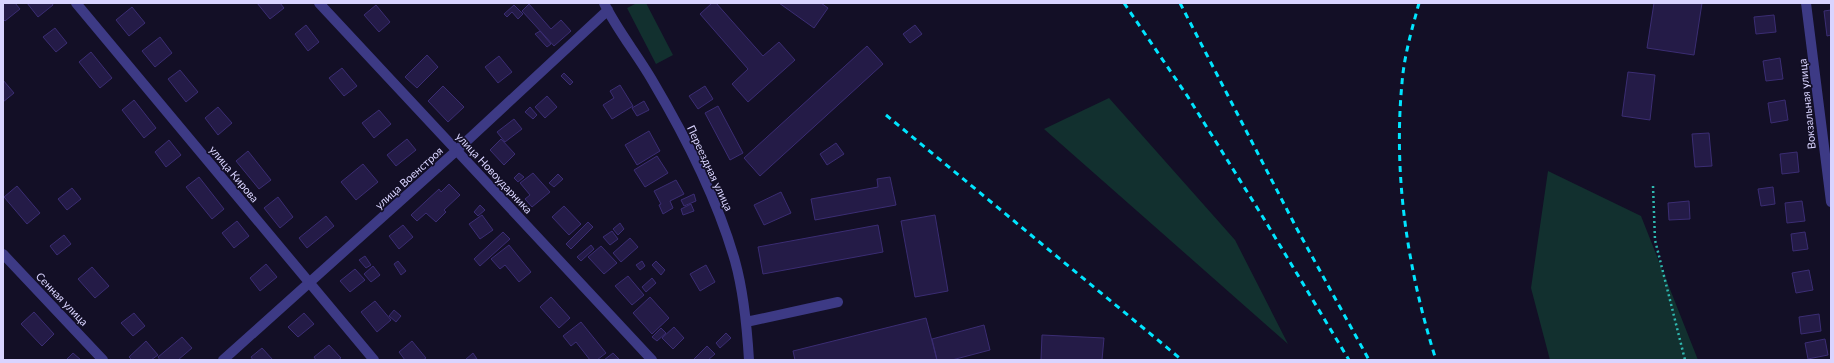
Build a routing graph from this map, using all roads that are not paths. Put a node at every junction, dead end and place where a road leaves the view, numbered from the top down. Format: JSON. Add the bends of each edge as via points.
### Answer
{"nodes":[{"id":1,"x":76,"y":3,"type":"edge"},
{"id":2,"x":318,"y":3,"type":"edge"},
{"id":3,"x":1806,"y":3,"type":"edge"},
{"id":4,"x":606,"y":7,"type":"edge"},
{"id":5,"x":456,"y":151,"type":"junction"},
{"id":6,"x":1829,"y":172,"type":"edge"},
{"id":7,"x":1831,"y":202,"type":"edge"},
{"id":8,"x":3,"y":254,"type":"edge"},
{"id":9,"x":308,"y":282,"type":"junction"},
{"id":10,"x":838,"y":302,"type":"dead end"},
{"id":11,"x":746,"y":322,"type":"junction"},
{"id":12,"x":103,"y":360,"type":"edge"},
{"id":13,"x":223,"y":360,"type":"edge"},
{"id":14,"x":374,"y":360,"type":"edge"},
{"id":15,"x":652,"y":360,"type":"edge"},
{"id":16,"x":749,"y":360,"type":"edge"}],
"edges":[{"from":1,"to":9,"type":"street","name":"улица Кирова"},
{"from":2,"to":5,"type":"street","name":"улица Новоударника"},
{"from":3,"to":6,"type":"street","name":"Вокзальная улица"},
{"from":4,"to":5,"type":"street","name":"улица Военстроя"},
{"from":4,"to":11,"type":"street","name":"Переездная улица","via":[[652,81],[691,154],[719,215],[735,262]]},
{"from":5,"to":9,"type":"street","name":"улица Военстроя"},
{"from":5,"to":15,"type":"street","name":"улица Новоударника"},
{"from":6,"to":7,"type":"street","name":"Вокзальная улица"},
{"from":8,"to":12,"type":"street","name":"Сенная улица"},
{"from":9,"to":13,"type":"street","name":"улица Военстроя"},
{"from":9,"to":14,"type":"street","name":"улица Кирова"},
{"from":10,"to":11,"type":"street"},
{"from":11,"to":16,"type":"street","name":"Переездная улица"}]}
